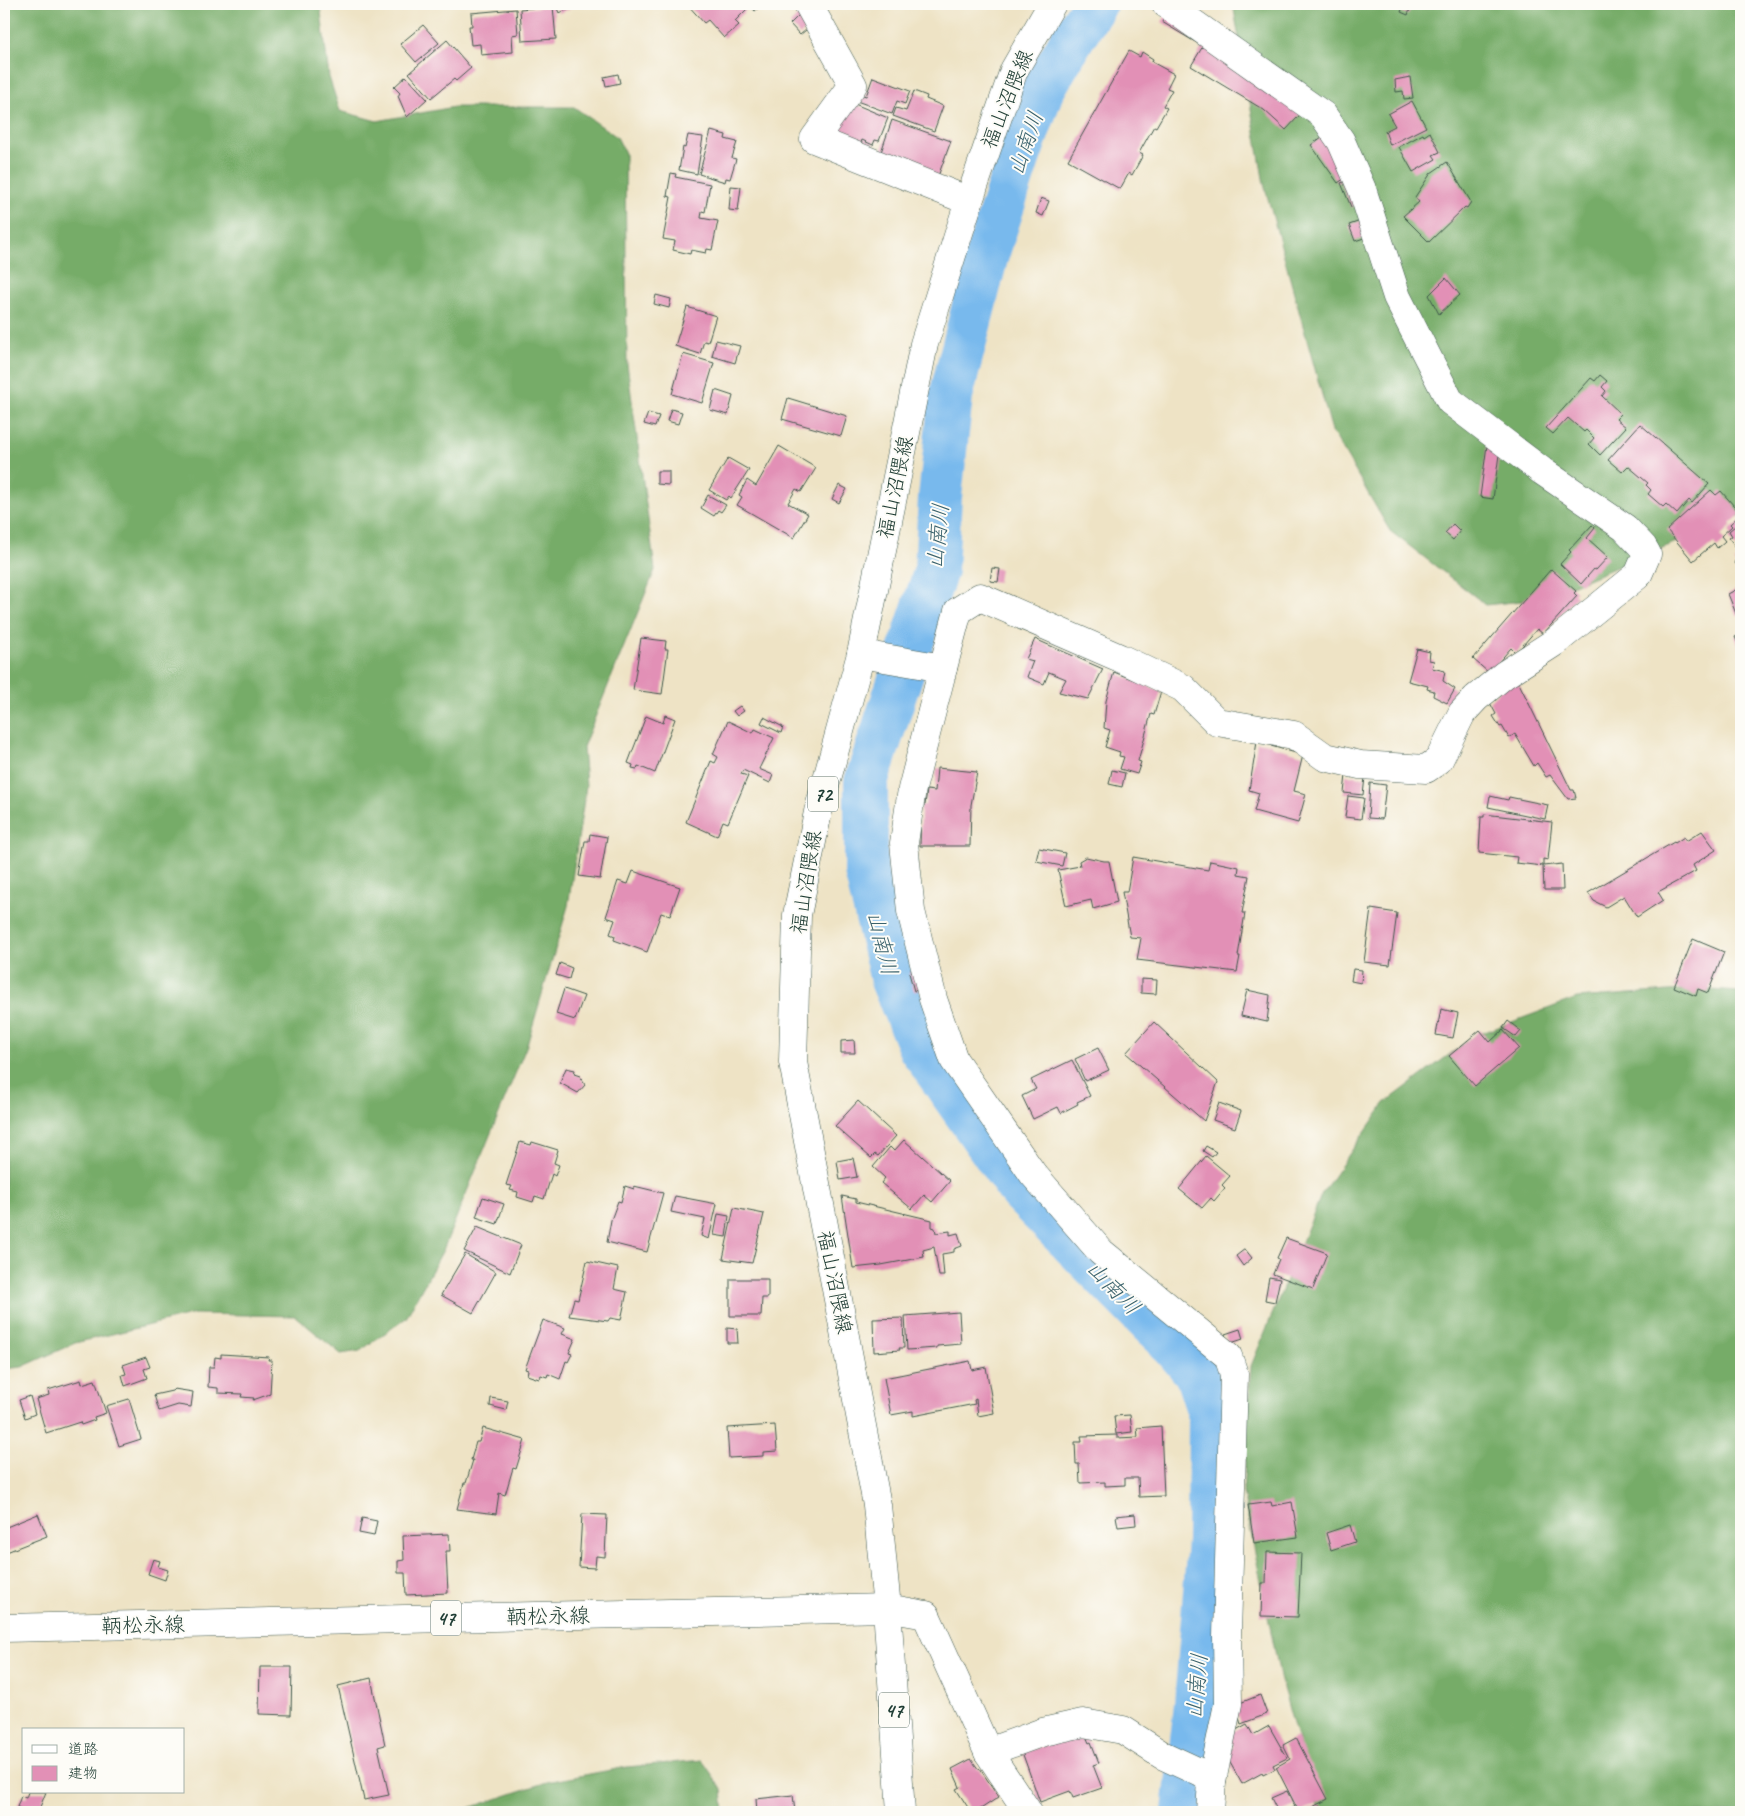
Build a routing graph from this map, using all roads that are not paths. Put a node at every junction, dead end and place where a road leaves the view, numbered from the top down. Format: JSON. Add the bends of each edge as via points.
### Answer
{"nodes":[{"id":1,"x":808,"y":4,"type":"edge"},
{"id":2,"x":1052,"y":4,"type":"edge"},
{"id":3,"x":1166,"y":4,"type":"edge"},
{"id":4,"x":968,"y":201,"type":"junction"},
{"id":5,"x":860,"y":654,"type":"junction"},
{"id":6,"x":940,"y":668,"type":"junction"},
{"id":7,"x":887,"y":1608,"type":"junction"},
{"id":8,"x":4,"y":1628,"type":"edge"},
{"id":9,"x":988,"y":1752,"type":"junction"},
{"id":10,"x":1206,"y":1777,"type":"junction"},
{"id":11,"x":902,"y":1812,"type":"edge"},
{"id":12,"x":1028,"y":1812,"type":"edge"},
{"id":13,"x":1210,"y":1812,"type":"edge"}],
"edges":[{"from":1,"to":4,"type":"street","via":[[853,85],[814,139]]},
{"from":2,"to":4,"type":"street","name":"福山沼隈線","number":"72","via":[[1014,70]]},
{"from":3,"to":6,"type":"street","via":[[1323,115],[1341,141],[1362,189],[1397,297],[1450,401],[1542,471],[1625,528],[1647,554],[1638,575],[1555,642],[1504,675],[1476,698],[1462,712],[1439,760],[1426,768],[1360,765],[1325,757],[1294,734],[1217,722],[1183,688],[980,597],[958,612]]},
{"from":4,"to":5,"type":"street","name":"福山沼隈線","number":"72","via":[[924,344]]},
{"from":5,"to":6,"type":"street"},
{"from":5,"to":7,"type":"street","name":"福山沼隈線","number":"72","via":[[818,812],[797,915],[793,1062],[877,1505]]},
{"from":6,"to":10,"type":"street","via":[[912,789],[904,843],[911,911],[933,999],[954,1060],[1033,1174],[1101,1252],[1228,1356],[1234,1374],[1228,1704]]},
{"from":7,"to":8,"type":"street","name":"鞆松永線","number":"47"},
{"from":7,"to":9,"type":"street","name":"鞆松永線","via":[[926,1614]]},
{"from":7,"to":11,"type":"street","number":"47"},
{"from":9,"to":10,"type":"street","via":[[1043,1732],[1082,1723],[1124,1730],[1162,1755]]},
{"from":9,"to":12,"type":"street"},
{"from":10,"to":13,"type":"street"}]}
